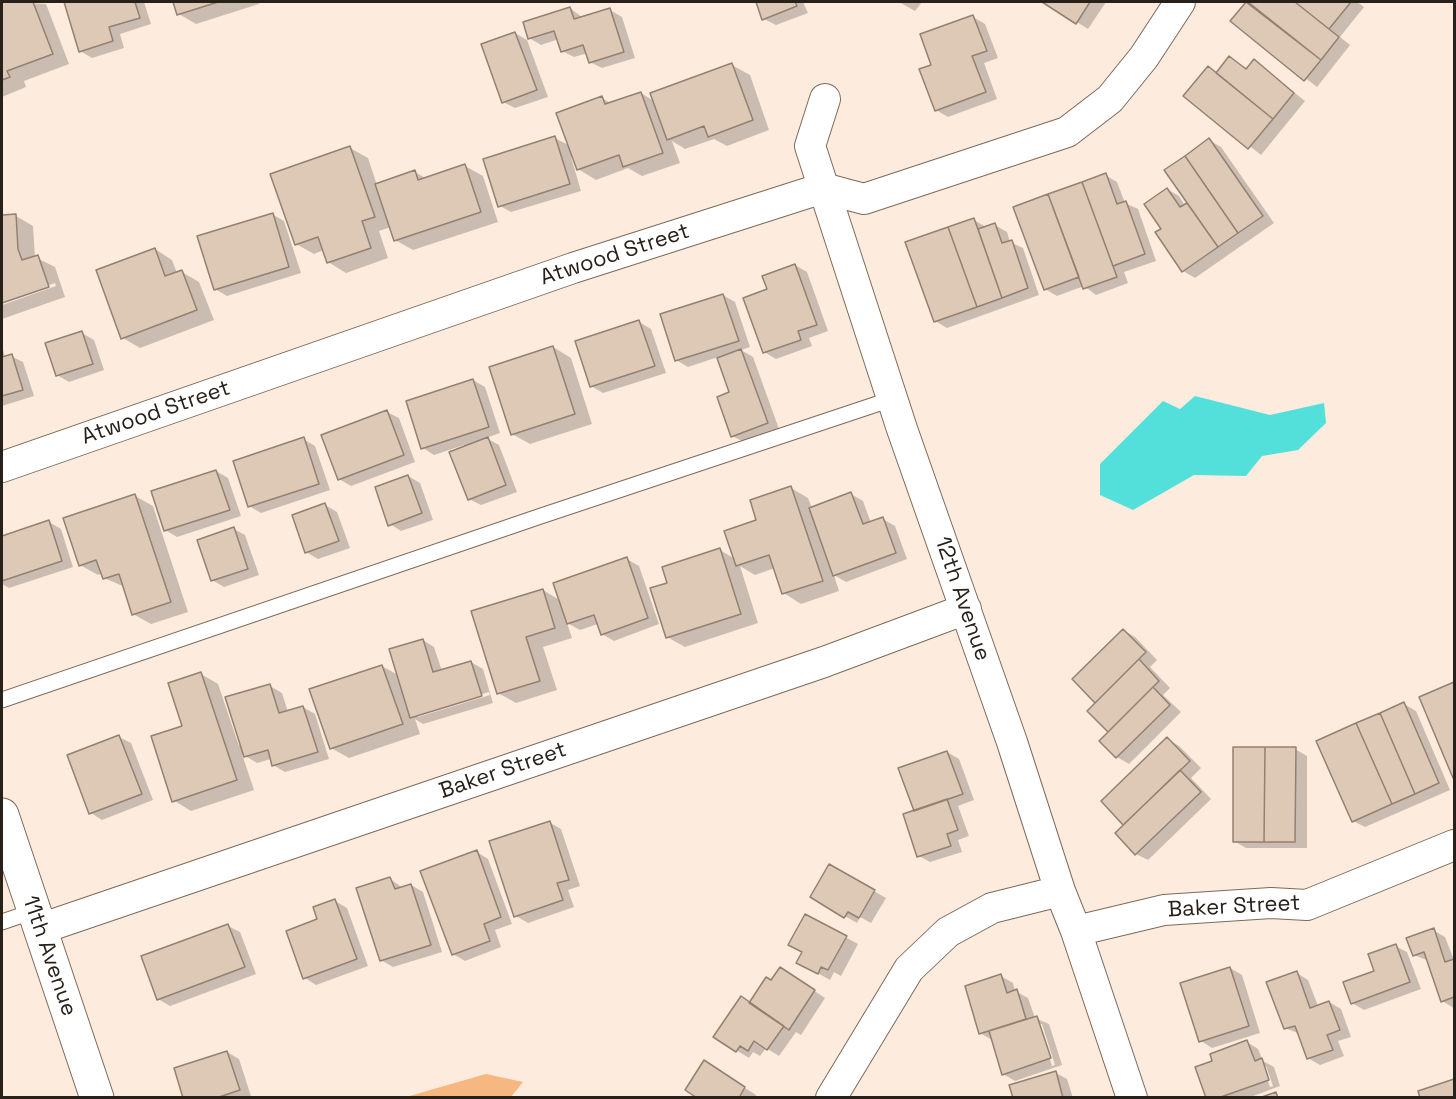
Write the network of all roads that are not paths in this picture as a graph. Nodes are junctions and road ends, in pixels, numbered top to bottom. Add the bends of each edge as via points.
1 (1180, 2) edge
2 (825, 99) dead end
3 (823, 188) junction
4 (892, 399) junction
5 (2, 466) edge
6 (966, 609) junction
7 (2, 700) edge
8 (2, 815) edge
9 (1455, 845) edge
10 (1060, 891) junction
11 (37, 920) junction
12 (2, 922) edge
13 (1076, 931) junction
14 (97, 1098) edge
15 (831, 1098) edge
16 (1132, 1098) edge

1 - 3 street via 1110,99 1067,132 864,199
2 - 3 street, 12th Avenue via 810,146
3 - 4 street, 12th Avenue
3 - 5 street, Atwood Street via 573,268
4 - 6 street, 12th Avenue
4 - 7 lane
6 - 10 street, 12th Avenue
6 - 11 street, Baker Street via 824,662
8 - 11 street, 11th Avenue
9 - 13 street, Baker Street via 1307,905 1271,903 1164,910
10 - 13 street, 12th Avenue
10 - 15 street via 992,908 948,932 909,969
11 - 12 lane
11 - 14 street, 11th Avenue
13 - 16 street, 12th Avenue

